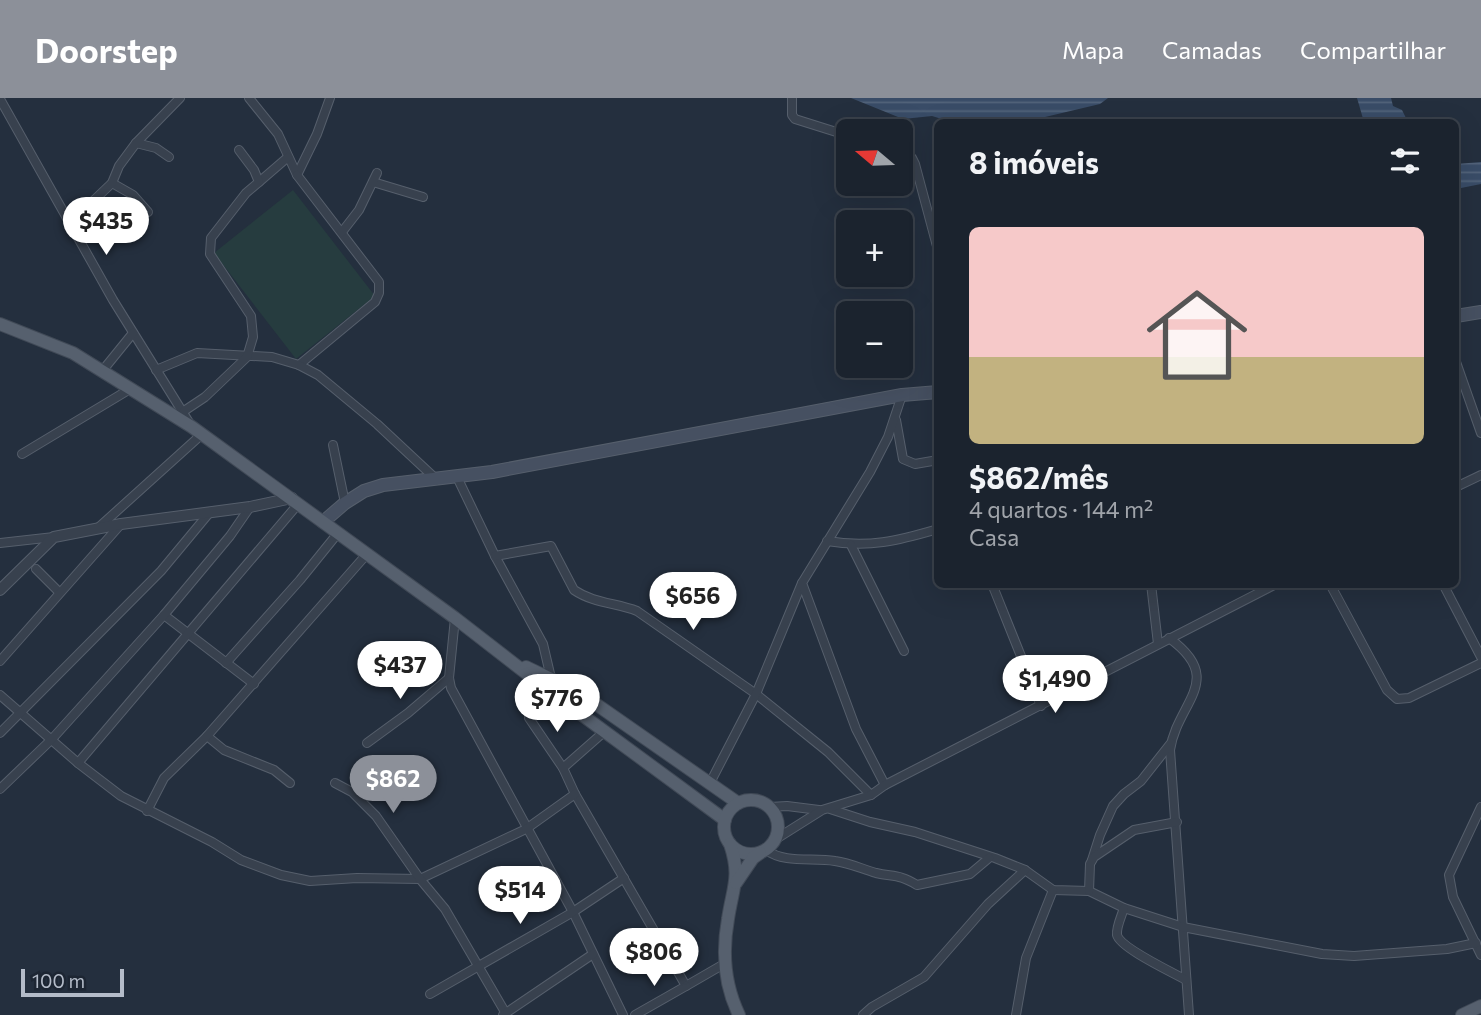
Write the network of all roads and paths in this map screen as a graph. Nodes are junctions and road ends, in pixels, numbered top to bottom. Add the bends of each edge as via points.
1 (180, 98) edge
2 (249, 98) edge
3 (330, 98) edge
4 (0, 99) edge
5 (791, 100) edge
6 (836, 132) edge
7 (136, 143) junction
8 (239, 150) dead end
9 (169, 157) dead end
10 (288, 157) junction
11 (914, 162) edge
12 (377, 173) dead end
13 (297, 175) junction
14 (259, 182) junction
15 (373, 182) junction
16 (112, 183) junction
17 (423, 197) dead end
18 (148, 212) dead end
19 (933, 218) edge
20 (71, 222) junction
21 (342, 232) junction
22 (1481, 312) edge
23 (1459, 316) edge
24 (0, 324) edge
25 (133, 333) junction
26 (247, 357) junction
27 (299, 365) junction
28 (103, 370) junction
29 (156, 370) junction
30 (1459, 371) edge
31 (130, 388) junction
32 (934, 392) edge
33 (902, 395) junction
34 (184, 411) junction
35 (895, 417) junction
36 (197, 431) junction
37 (1481, 433) edge
38 (332, 446) dead end
39 (22, 454) dead end
40 (934, 461) edge
41 (1481, 475) edge
42 (457, 477) junction
43 (437, 480) junction
44 (1459, 486) edge
45 (295, 500) junction
46 (345, 503) junction
47 (250, 507) junction
48 (210, 512) junction
49 (323, 522) junction
50 (121, 524) junction
51 (98, 528) junction
52 (934, 529) edge
53 (338, 533) junction
54 (54, 537) junction
55 (827, 541) junction
56 (0, 543) edge
57 (851, 545) junction
58 (366, 555) junction
59 (495, 556) junction
60 (36, 569) dead end
61 (802, 583) junction
62 (994, 588) edge
63 (1151, 588) edge
64 (1268, 588) edge
65 (1332, 588) edge
66 (1445, 588) edge
67 (0, 590) edge
68 (59, 592) junction
69 (164, 615) junction
70 (455, 618) junction
71 (188, 634) junction
72 (1168, 639) junction
73 (1158, 644) junction
74 (904, 651) dead end
75 (1481, 657) edge
76 (0, 661) edge
77 (226, 663) junction
78 (1481, 663) edge
79 (449, 678) junction
80 (547, 682) junction
81 (254, 684) junction
82 (756, 694) junction
83 (0, 695) edge
84 (1041, 706) junction
85 (21, 714) junction
86 (605, 731) junction
87 (0, 733) edge
88 (207, 737) junction
89 (52, 739) junction
90 (367, 743) dead end
91 (1171, 743) junction
92 (78, 763) junction
93 (563, 768) junction
94 (290, 783) dead end
95 (335, 783) dead end
96 (710, 783) junction
97 (885, 785) junction
98 (1, 787) edge
99 (575, 794) junction
100 (871, 794) junction
101 (738, 803) junction
102 (770, 807) junction
103 (1481, 807) edge
104 (826, 810) junction
105 (147, 811) junction
106 (725, 820) junction
107 (1177, 822) junction
108 (526, 829) junction
109 (776, 839) junction
110 (730, 844) junction
111 (763, 851) junction
112 (989, 858) junction
113 (1092, 860) junction
114 (1025, 870) junction
115 (624, 878) junction
116 (419, 879) junction
117 (736, 883) junction
118 (1053, 890) junction
119 (1089, 891) junction
120 (1124, 908) junction
121 (573, 912) junction
122 (1183, 928) junction
123 (1476, 943) junction
124 (593, 954) junction
125 (1481, 955) edge
126 (724, 964) junction
127 (478, 968) junction
128 (1186, 980) junction
129 (686, 986) junction
130 (430, 994) dead end
131 (1481, 1006) edge
132 (503, 1014) edge
133 (623, 1015) edge
134 (635, 1015) edge
135 (739, 1015) edge
136 (863, 1015) edge
137 (1016, 1015) edge
138 (1189, 1015) edge
139 (1462, 1015) edge

1 - 7 street
2 - 10 street via 278,134
3 - 13 street
4 - 20 street
5 - 6 street via 795,120
7 - 9 street
7 - 16 street
8 - 14 street
10 - 13 street
10 - 14 street
11 - 19 street
12 - 15 street
13 - 21 street
14 - 26 street via 211,238 210,254 251,316 254,337
15 - 17 street
15 - 21 street
16 - 18 street via 133,195
16 - 20 street
20 - 25 street
21 - 27 street via 379,282 379,293 375,302
22 - 23 main road
24 - 28 main road
25 - 28 street
25 - 29 street
26 - 27 street via 272,357
26 - 29 street via 197,354
26 - 34 street
27 - 43 street via 377,424
28 - 31 main road
29 - 34 street
30 - 37 street
31 - 36 main road
31 - 39 street
32 - 33 main road
33 - 35 street
33 - 42 main road
34 - 36 street
35 - 40 street via 903,459 915,464
35 - 55 street via 856,497
36 - 45 main road
36 - 51 street
38 - 46 street
41 - 44 street
42 - 43 main road
42 - 59 street
43 - 46 main road via 383,485
45 - 47 street
45 - 49 main road
45 - 71 street
46 - 49 main road
47 - 48 street
47 - 69 street
48 - 50 street
48 - 85 street via 161,571
49 - 53 main road
50 - 51 street
50 - 68 street
51 - 54 street
52 - 57 street via 877,544
53 - 58 main road
53 - 77 street
54 - 56 street
54 - 67 street
55 - 57 street
55 - 61 street
57 - 74 street
58 - 70 main road
58 - 81 street
59 - 80 street via 543,644
59 - 82 street via 551,546 574,590 637,611
60 - 68 street
61 - 82 street
61 - 97 street via 856,729
62 - 84 street
63 - 73 street
64 - 72 street
65 - 78 street via 1387,690 1397,699 1409,698
66 - 75 street
68 - 76 street
69 - 71 street
69 - 89 street
70 - 79 street
70 - 80 main road
71 - 77 street
71 - 92 street
72 - 73 street
72 - 91 street via 1188,655 1197,682
73 - 84 street
77 - 81 street
79 - 90 street
79 - 108 street via 450,688
80 - 86 main road
80 - 93 street via 530,702 529,718
80 - 96 main road via 580,693
81 - 88 street
82 - 96 street
82 - 100 street
83 - 85 street
84 - 97 street
85 - 87 street
85 - 89 street
86 - 93 street
86 - 106 main road
88 - 94 street via 224,750 274,770
88 - 105 street via 164,778
89 - 92 street
89 - 98 street
91 - 107 street
91 - 113 street via 1114,806
92 - 105 street
93 - 99 street
95 - 116 street via 376,817
96 - 101 main road
97 - 100 street
99 - 108 street
99 - 115 street
100 - 104 street
101 - 102 main road via 755,800
101 - 106 main road
102 - 104 street
102 - 109 main road via 778,822
103 - 123 street via 1449,876 1453,897
104 - 109 street
104 - 112 street via 915,832
105 - 116 street via 241,860 281,874 310,881
106 - 110 main road
107 - 113 street via 1135,830
107 - 122 street
108 - 116 street
108 - 121 street
109 - 111 main road
110 - 111 main road via 749,854
110 - 117 main road
111 - 112 street via 855,864 876,873 902,876 917,885 970,874
111 - 117 main road
112 - 114 street
113 - 119 street
114 - 118 street
114 - 136 street via 988,904 924,977
115 - 121 street
115 - 129 street
116 - 127 street via 445,909
117 - 126 main road
118 - 119 street
118 - 137 street via 1026,958
119 - 120 street
120 - 122 street
120 - 128 street via 1117,932 1120,940
121 - 124 street
121 - 127 street
122 - 123 street via 1344,955
122 - 128 street
123 - 125 street
124 - 132 street
124 - 133 street
126 - 129 street
126 - 135 main road
127 - 130 street
127 - 132 street
128 - 138 street
129 - 134 street
131 - 139 main road

